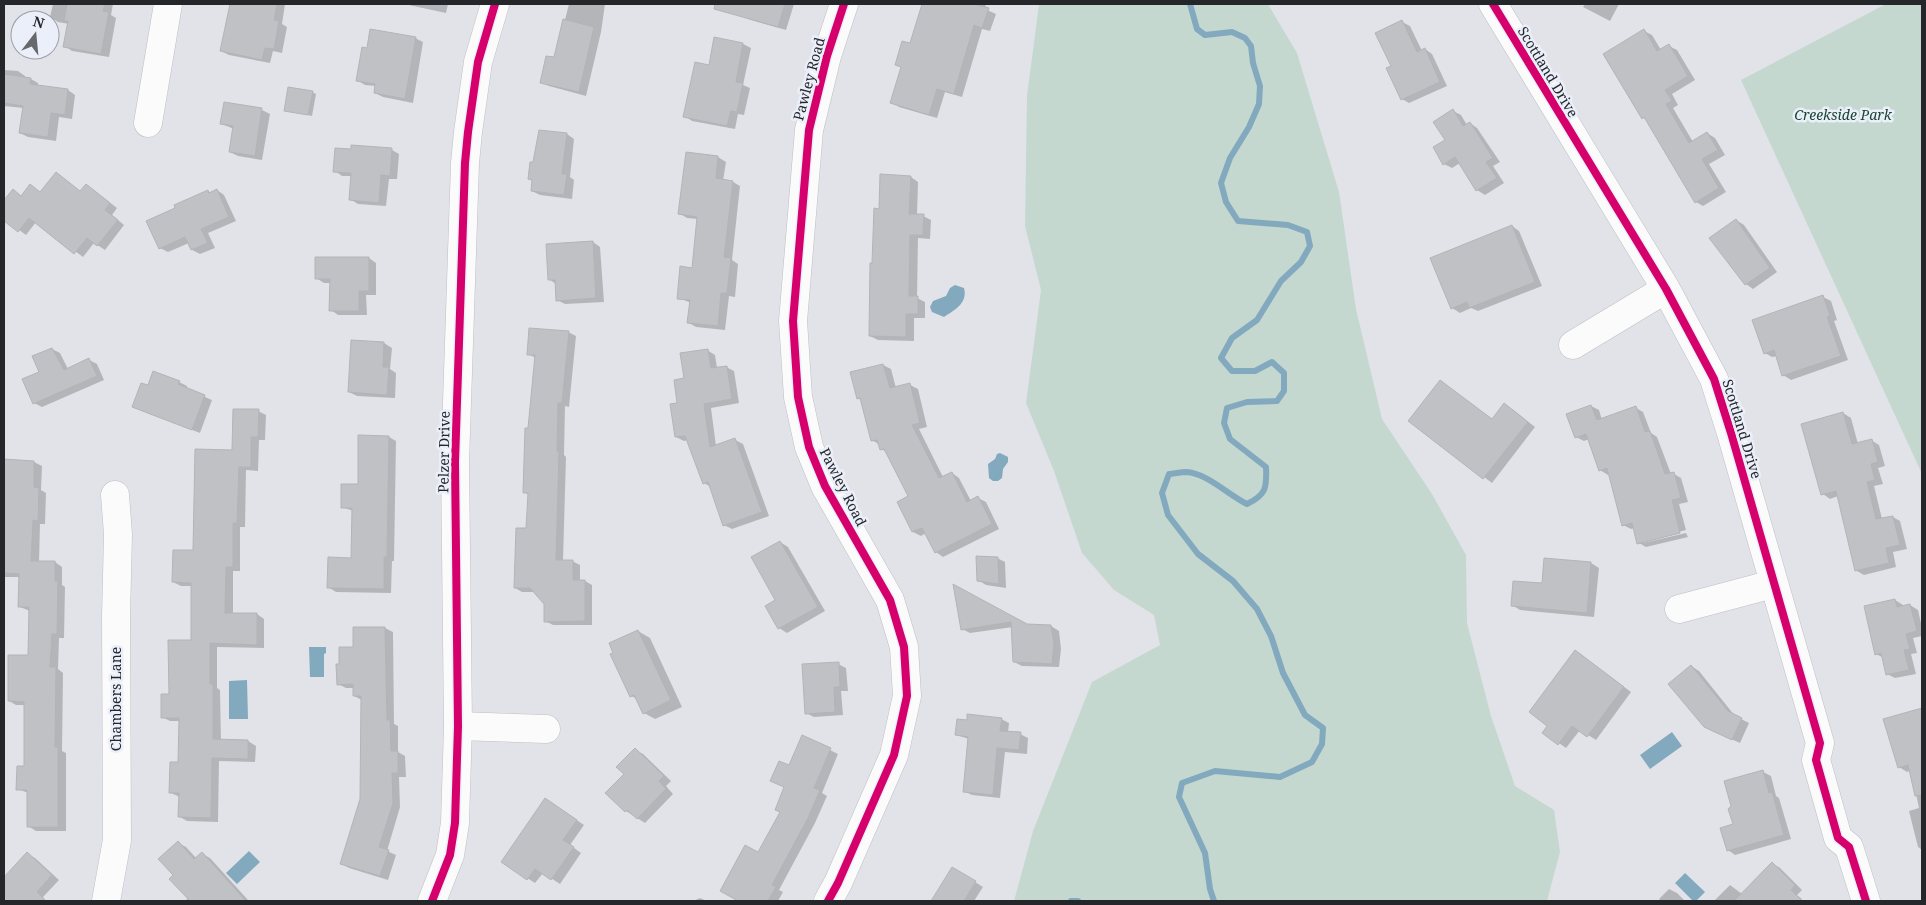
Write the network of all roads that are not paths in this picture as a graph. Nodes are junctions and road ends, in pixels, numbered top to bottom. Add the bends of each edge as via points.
1 (168, 4) edge
2 (495, 4) edge
3 (844, 4) edge
4 (1493, 4) edge
5 (148, 123) dead end
6 (1666, 289) junction
7 (1573, 345) dead end
8 (115, 495) dead end
9 (1773, 584) junction
10 (1679, 609) dead end
11 (458, 726) junction
12 (546, 729) dead end
13 (106, 901) edge
14 (432, 901) edge
15 (828, 901) edge
16 (1866, 901) edge

1 - 5 street
2 - 11 street, Pelzer Drive via 478,62 465,163 455,462
3 - 15 street, Pawley Road via 809,130 793,321 798,398 809,447 825,486 890,600 904,647 907,696 894,755
4 - 6 street, Scottland Drive
6 - 7 street
6 - 9 street, Scottland Drive via 1714,379
8 - 13 street, Chambers Lane via 118,534 117,840
9 - 10 street
9 - 16 street, Scottland Drive via 1820,743 1834,755 1854,831 1849,847
11 - 12 street
11 - 14 street, Pelzer Drive via 455,823 450,855

